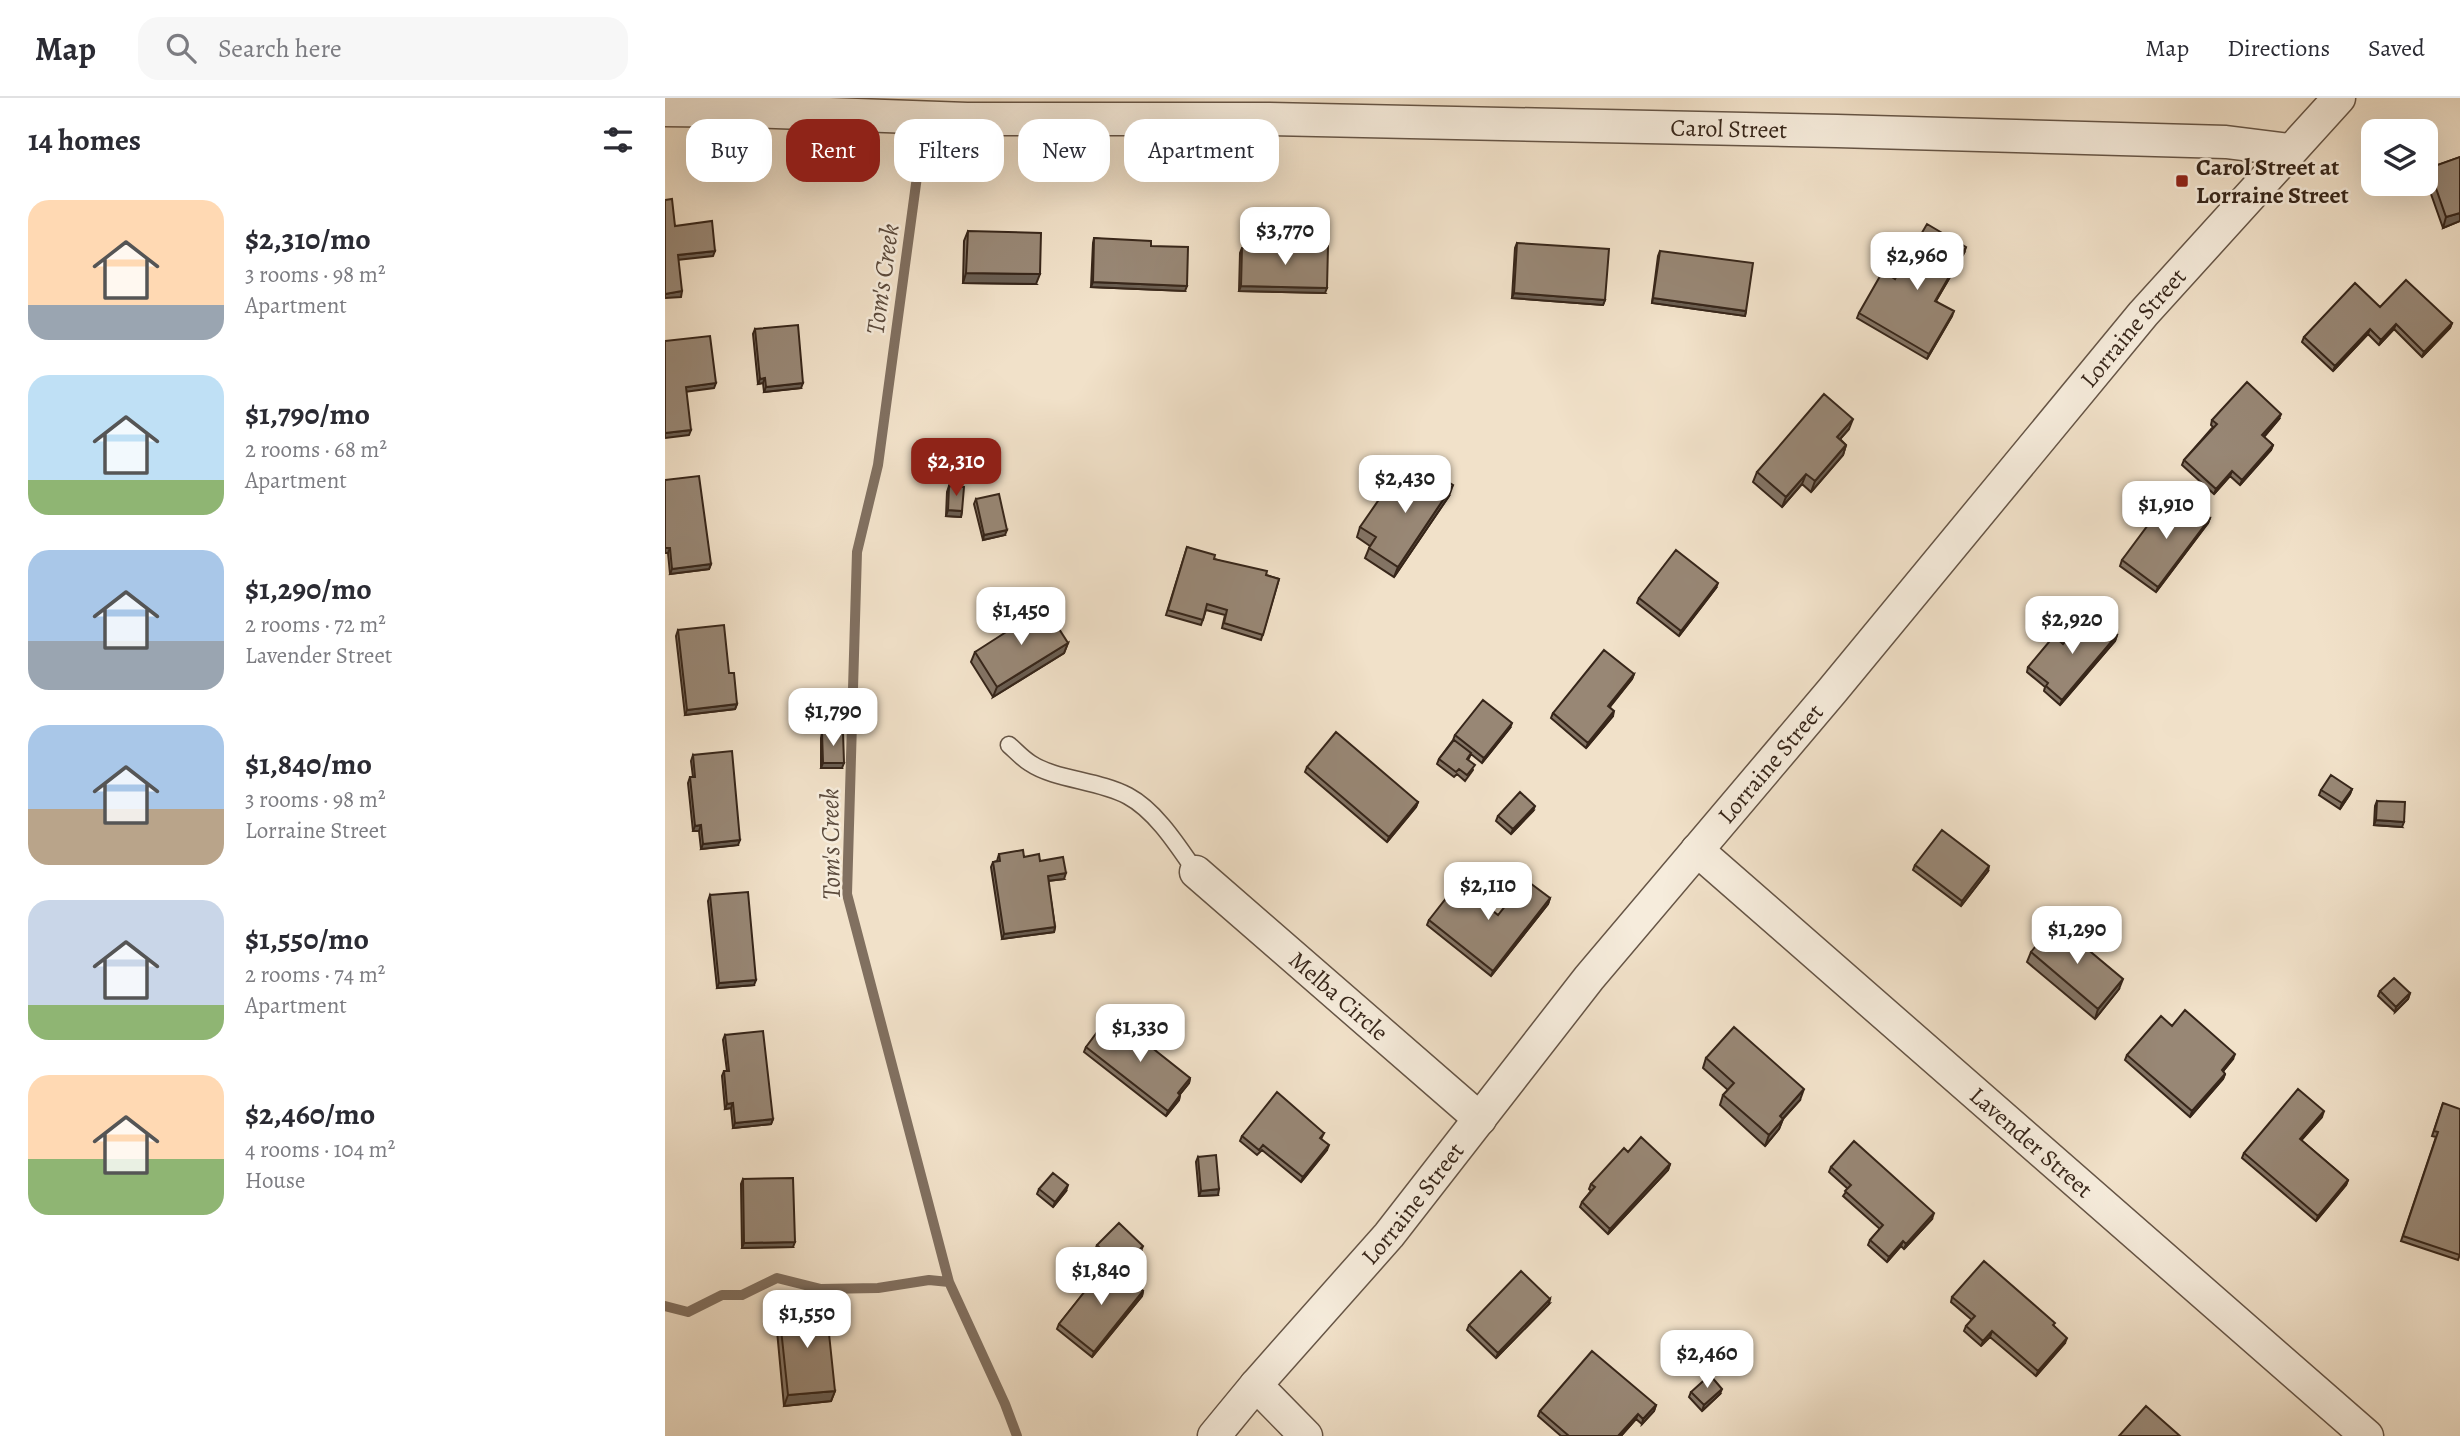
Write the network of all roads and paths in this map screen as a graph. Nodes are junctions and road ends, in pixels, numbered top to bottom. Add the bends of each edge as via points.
1 (2339, 98) edge
2 (665, 110) edge
3 (2290, 150) junction
4 (1009, 745) dead end
5 (1697, 850) junction
6 (1196, 872) joint
7 (1480, 1119) junction
8 (1256, 1385) junction
9 (1214, 1436) edge
10 (1305, 1436) edge
11 (2367, 1436) edge

1 - 3 street, Lorraine Street
2 - 3 street, Carol Street via 967,119 1270,119 1837,131 2226,142
3 - 5 street, Lorraine Street via 2143,314
4 - 6 lane via 1031,764 1129,796 1167,830
5 - 7 street, Lorraine Street via 1589,978
5 - 11 street, Lavender Street
6 - 7 street, Melba Circle
7 - 8 street, Lorraine Street via 1389,1235
8 - 9 street, Lorraine Street
8 - 10 street

